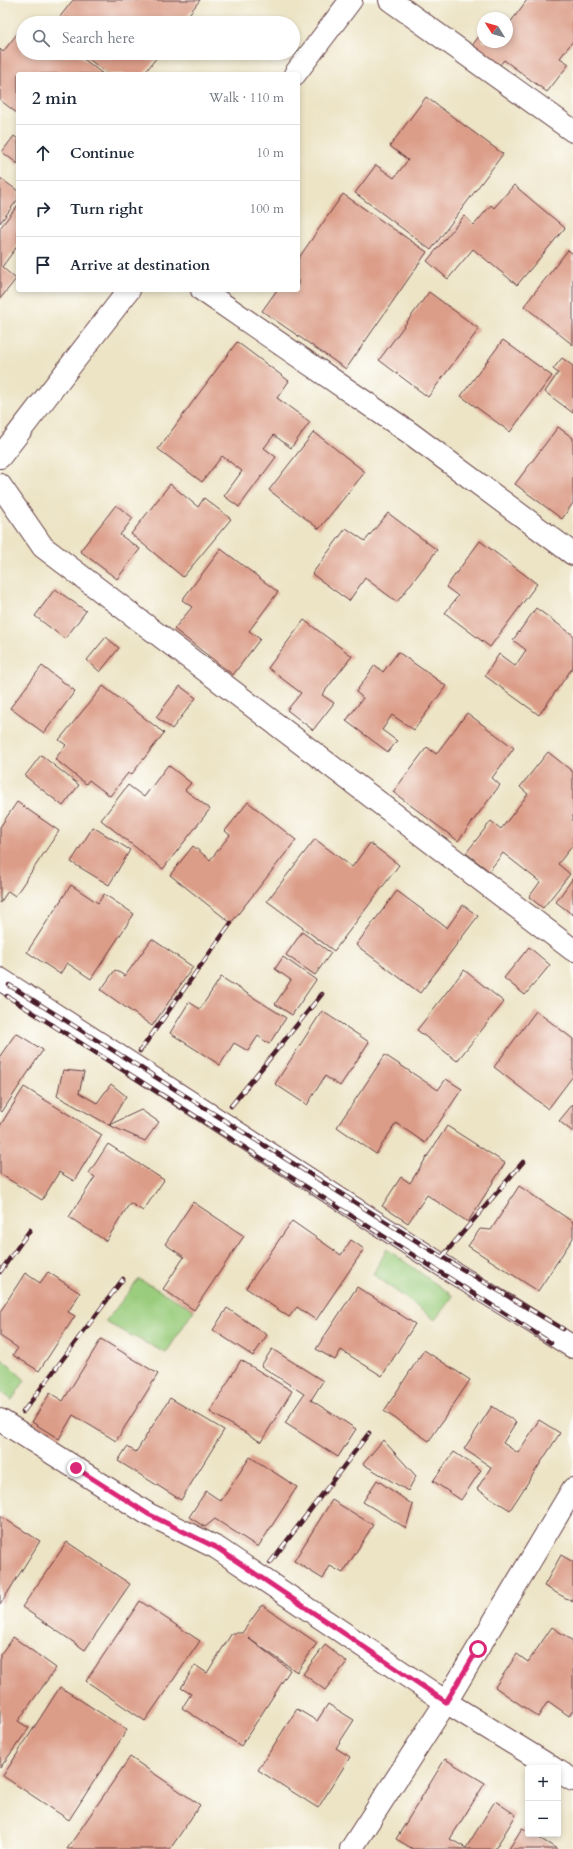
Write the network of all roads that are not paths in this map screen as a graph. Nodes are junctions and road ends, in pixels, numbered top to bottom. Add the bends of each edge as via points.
1 (351, 0) edge
2 (390, 0) edge
3 (297, 72) edge
4 (573, 131) edge
5 (127, 292) edge
6 (205, 292) edge
7 (0, 457) edge
8 (0, 485) edge
9 (573, 554) edge
10 (573, 950) edge
11 (0, 979) edge
12 (573, 1347) edge
13 (0, 1420) edge
14 (573, 1489) edge
15 (446, 1702) junction
16 (548, 1765) edge
17 (561, 1773) edge
18 (573, 1780) edge
19 (351, 1849) edge

1 - 3 street
2 - 4 street
5 - 7 street
6 - 9 street via 410,433
8 - 10 street via 43,547
11 - 12 street via 454,1274
13 - 15 street via 148,1514 217,1548
14 - 15 street
15 - 16 street
15 - 19 street
17 - 18 street

